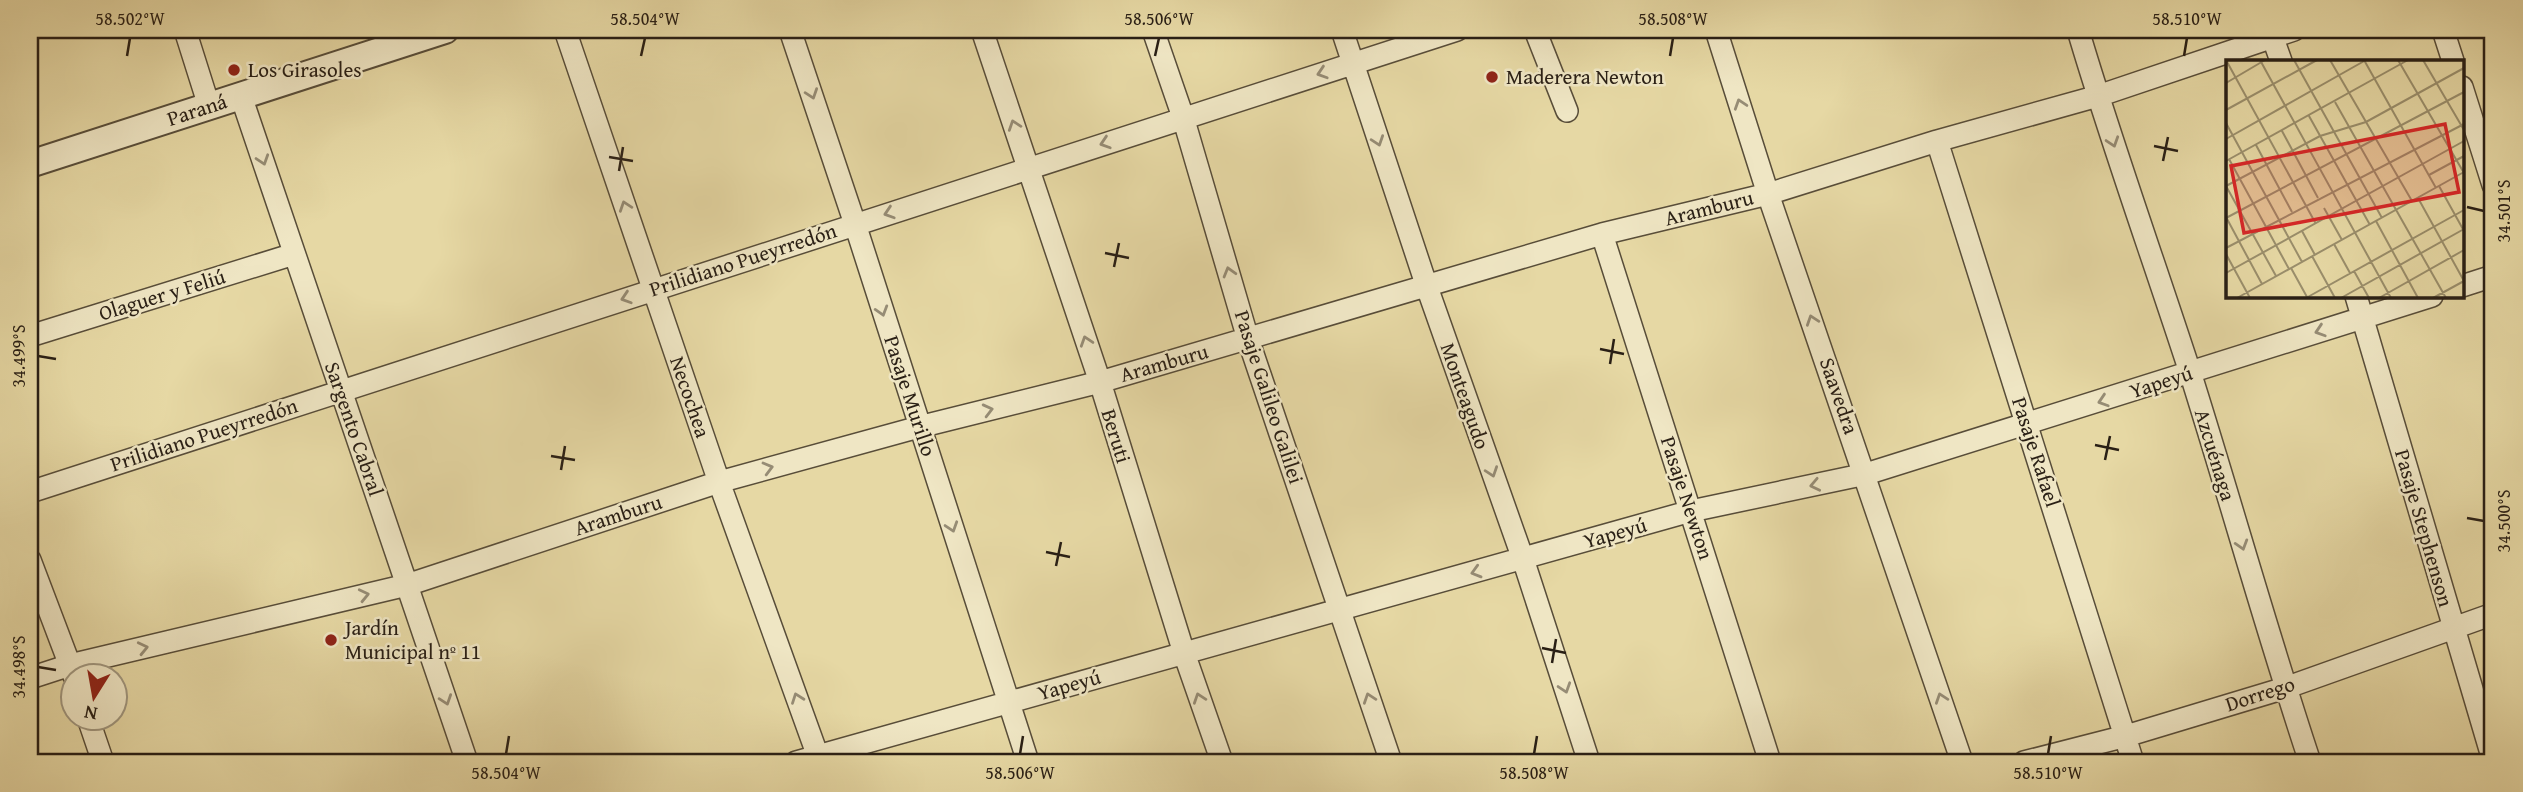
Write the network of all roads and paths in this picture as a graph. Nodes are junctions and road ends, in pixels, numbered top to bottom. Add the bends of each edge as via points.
1 (186, 30) edge
2 (445, 30) edge
3 (565, 30) edge
4 (790, 30) edge
5 (982, 30) edge
6 (1153, 30) edge
7 (1342, 30) edge
8 (1457, 30) edge
9 (1535, 30) edge
10 (1716, 30) edge
11 (2078, 30) edge
12 (2294, 30) edge
13 (2443, 30) edge
14 (2272, 33) edge
15 (2281, 60) edge
16 (2453, 60) edge
17 (1352, 63) junction
18 (2464, 93) edge
19 (241, 96) junction
20 (2098, 96) junction
21 (209, 106) junction
22 (1567, 111) dead end
23 (1183, 117) junction
24 (1937, 141) junction
25 (30, 164) edge
26 (1029, 167) junction
27 (2493, 185) edge
28 (1768, 194) junction
29 (855, 224) junction
30 (1602, 234) junction
31 (294, 254) junction
32 (2493, 276) edge
33 (2464, 285) edge
34 (1427, 287) junction
35 (653, 289) junction
36 (2357, 298) edge
37 (2426, 298) edge
38 (2363, 318) junction
39 (30, 336) edge
40 (1248, 338) junction
41 (2190, 373) junction
42 (1100, 382) junction
43 (341, 390) junction
44 (2028, 425) junction
45 (919, 427) junction
46 (1866, 474) junction
47 (719, 482) junction
48 (30, 492) edge
49 (1691, 511) junction
50 (1523, 559) junction
51 (30, 560) edge
52 (407, 585) junction
53 (1340, 611) junction
54 (2493, 614) edge
55 (2453, 626) junction
56 (1184, 653) junction
57 (69, 662) edge
58 (107, 662) edge
59 (60, 673) edge
60 (30, 678) edge
61 (2285, 688) junction
62 (1009, 702) junction
63 (93, 732) edge
64 (2126, 736) junction
65 (818, 759) edge
66 (2493, 760) edge
67 (103, 762) edge
68 (467, 762) edge
69 (796, 762) edge
70 (1028, 762) edge
71 (1222, 762) edge
72 (1391, 762) edge
73 (1589, 762) edge
74 (1770, 762) edge
75 (1962, 762) edge
76 (2024, 762) edge
77 (2133, 762) edge
78 (2310, 762) edge

1 - 21 street
2 - 19 street, Paraná
35 -> 3 street, Necochea
4 -> 29 street, Pasaje Murillo
26 -> 5 street, Beruti
6 - 23 street, Pasaje Galileo Galilei
7 - 17 street, Monteagudo
8 - 17 street, Prilidiano Pueyrredón
9 - 22 street
28 -> 10 street, Saavedra
11 - 20 street, Azcuénaga
12 - 14 street, Aramburu
13 - 16 street
14 - 15 street
14 - 20 street, Aramburu
17 -> 23 street, Prilidiano Pueyrredón
17 -> 34 street, Monteagudo
18 - 27 street
19 - 21 street, Paraná
19 -> 31 street, Sargento Cabral
20 - 24 street, Aramburu
20 -> 41 street, Azcuénaga
21 - 25 street, Paraná
23 -> 26 street, Prilidiano Pueyrredón
40 -> 23 street, Pasaje Galileo Galilei
24 - 28 street, Aramburu
24 - 44 street, Pasaje Rafael
26 -> 29 street, Prilidiano Pueyrredón
42 -> 26 street, Beruti
28 - 30 street, Aramburu
46 -> 28 street, Saavedra
29 - 35 street, Prilidiano Pueyrredón
29 -> 45 street, Pasaje Murillo
30 - 34 street, Aramburu
30 - 49 street, Pasaje Newton
31 - 39 street, Olaguer y Feliú
31 - 43 street, Sargento Cabral
32 - 33 street
34 - 40 street, Aramburu
34 -> 50 street, Monteagudo
35 -> 43 street, Prilidiano Pueyrredón
35 - 47 street, Necochea
36 - 38 street, Pasaje Stephenson
37 - 38 street, Yapeyú
38 -> 41 street, Yapeyú
38 - 55 street, Pasaje Stephenson
40 - 42 street, Aramburu
40 - 53 street, Pasaje Galileo Galilei
41 -> 44 street, Yapeyú
41 -> 61 street, Azcuénaga
45 -> 42 street, Aramburu
42 - 56 street, Beruti
43 - 48 street, Prilidiano Pueyrredón
43 - 52 street, Sargento Cabral
44 - 46 street, Yapeyú
44 - 64 street, Pasaje Rafael
47 -> 45 street, Aramburu
45 -> 62 street, Pasaje Murillo
46 -> 49 street, Yapeyú
75 -> 46 street, Saavedra
47 - 52 street, Aramburu
65 -> 47 street, Necochea
49 - 50 street, Yapeyú
49 - 74 street, Pasaje Newton
50 -> 53 street, Yapeyú
50 -> 73 street, Monteagudo
51 - 57 street
58 -> 52 street, Aramburu
52 -> 68 street, Sargento Cabral
53 - 56 street, Yapeyú
72 -> 53 street, Pasaje Galileo Galilei
54 - 55 street, Dorrego
55 - 61 street, Dorrego
55 - 66 street, Pasaje Stephenson
56 - 62 street, Yapeyú
71 -> 56 street, Beruti
59 - 60 street, Aramburu
61 - 64 street, Dorrego
61 - 78 street, Azcuénaga
62 - 65 street, Yapeyú
62 - 70 street, Pasaje Murillo
63 - 67 street
64 - 76 street, Dorrego
64 - 77 street, Pasaje Rafael
65 - 69 street, Yapeyú

